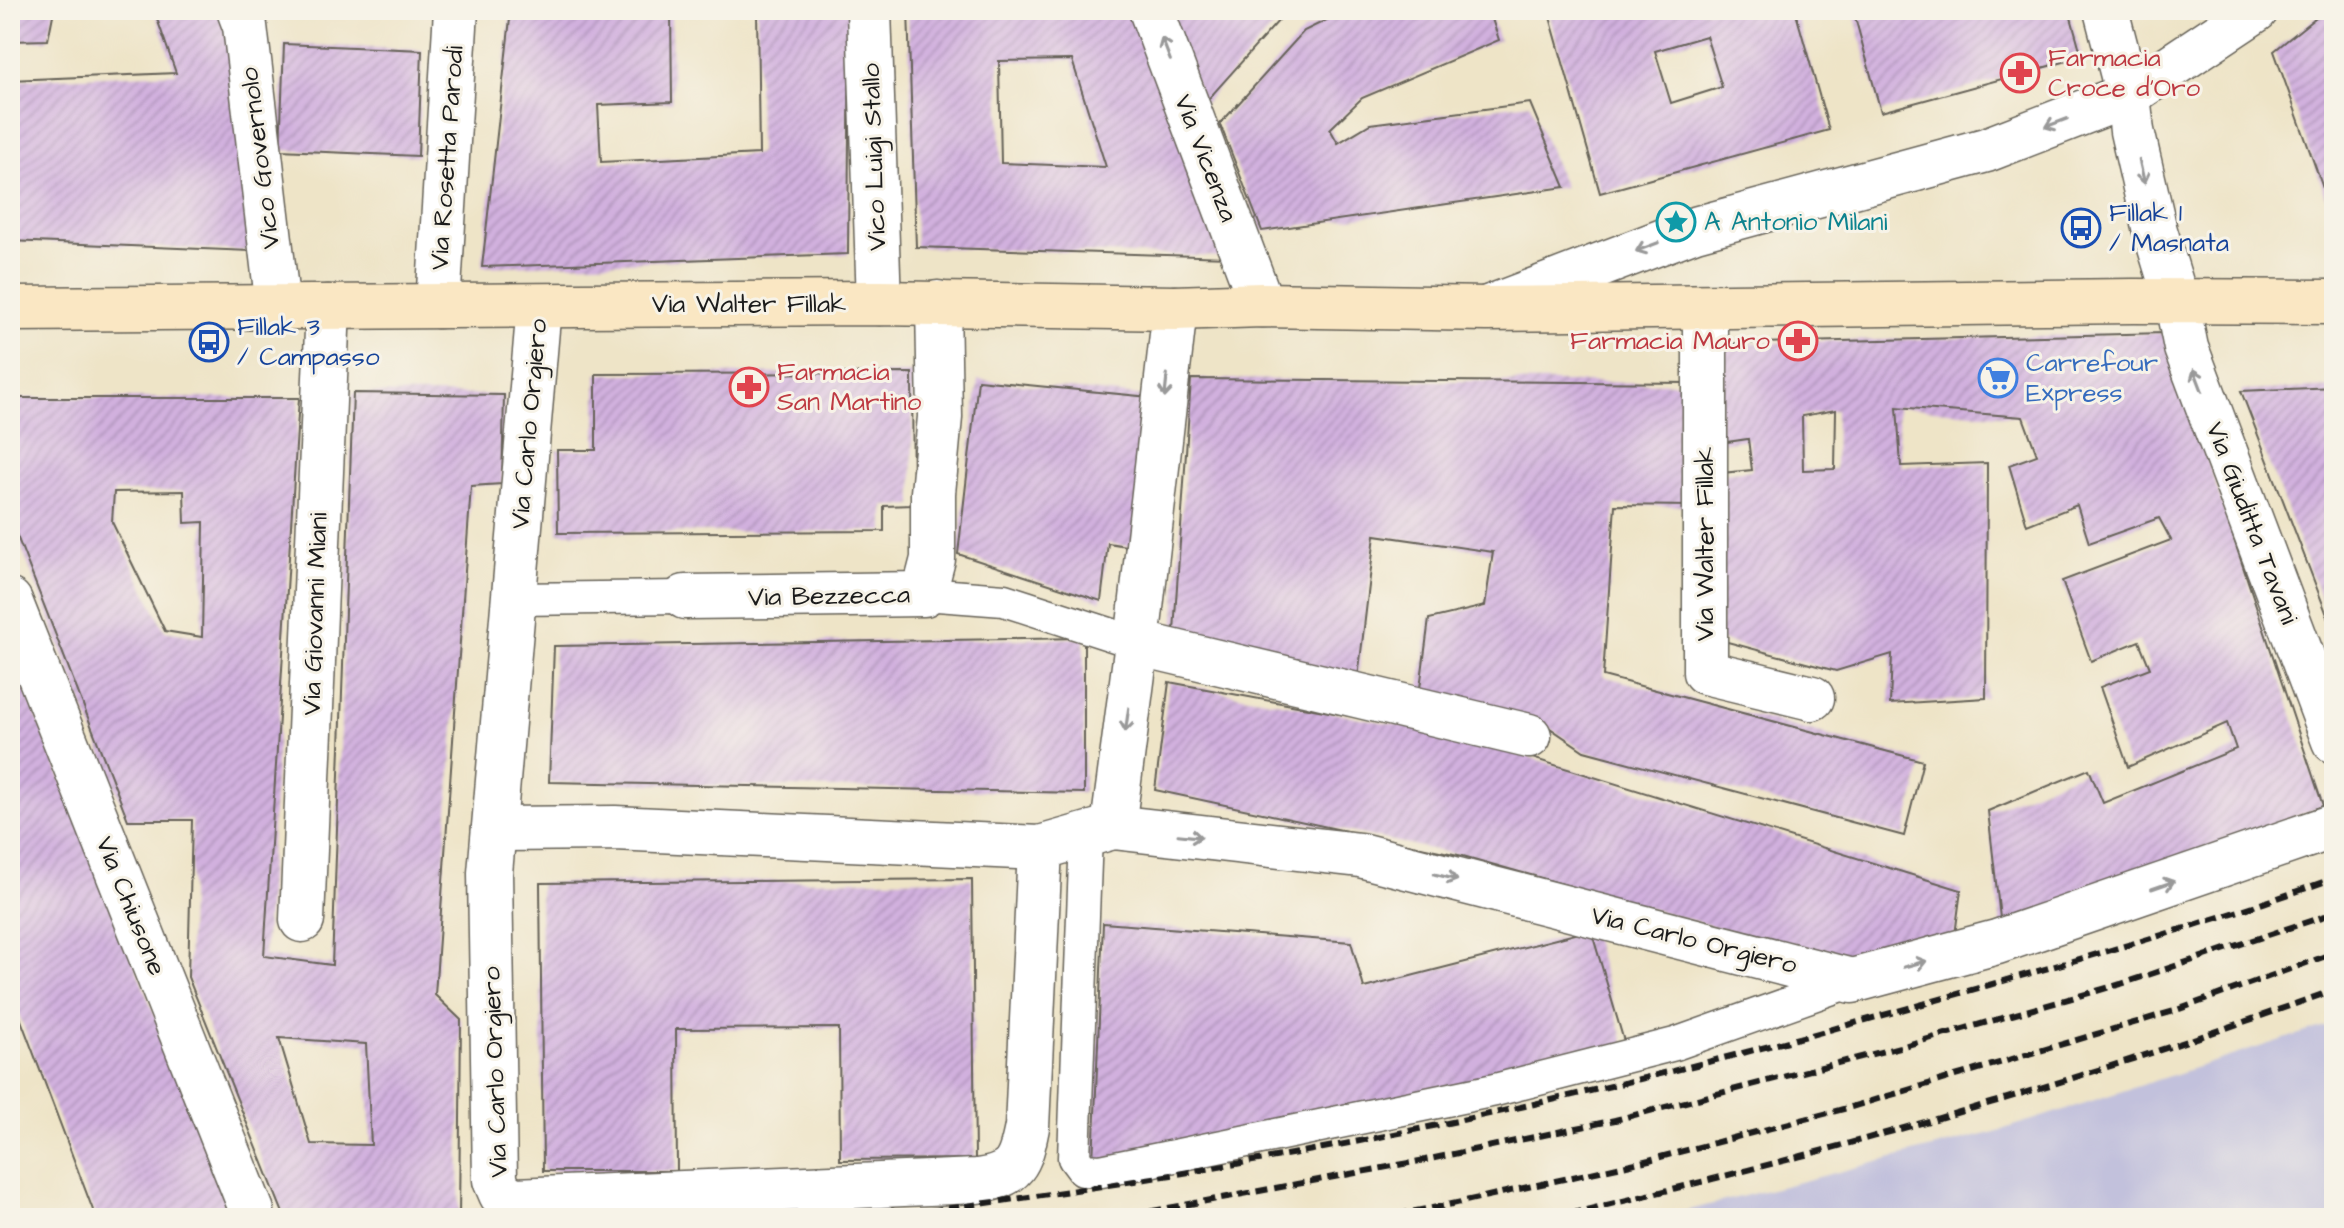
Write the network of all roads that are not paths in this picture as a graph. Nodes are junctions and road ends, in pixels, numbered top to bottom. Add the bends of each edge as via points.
1 (239, 10) edge
2 (456, 10) edge
3 (869, 10) edge
4 (1151, 10) edge
5 (2106, 10) edge
6 (2256, 10) edge
7 (2128, 95) junction
8 (2334, 302) edge
9 (879, 303) junction
10 (938, 303) junction
11 (2177, 303) junction
12 (1262, 305) junction
13 (438, 306) junction
14 (539, 306) junction
15 (328, 307) junction
16 (1705, 307) junction
17 (278, 308) junction
18 (1175, 308) junction
19 (10, 309) edge
20 (1487, 309) junction
21 (924, 594) junction
22 (685, 597) joint
23 (514, 599) junction
24 (10, 601) edge
25 (1137, 643) junction
26 (1812, 698) dead end
27 (1529, 736) dead end
28 (2334, 741) edge
29 (2334, 826) edge
30 (494, 829) junction
31 (1099, 831) junction
32 (1040, 848) junction
33 (302, 920) dead end
34 (1852, 981) junction
35 (252, 1211) dead end

1 - 17 street, Vico Governolo
2 - 13 street, Via Rosetta Parodi
3 - 9 street, Vico Luigi Stallo
12 -> 4 street, Via Vicenza
5 - 7 street, Via Giuditta Tavani
6 - 7 street, Via Walter Fillak
7 -> 11 street, Via Giuditta Tavani via 2155,231
7 -> 20 street, Via Walter Fillak via 1986,150 1695,229
8 - 11 main road, Via Walter Fillak
9 - 10 main road, Via Walter Fillak
9 - 14 main road, Via Walter Fillak
10 - 18 main road, Via Walter Fillak
10 - 21 street via 940,417 933,559
11 - 16 main road, Via Walter Fillak
28 -> 11 street, Via Giuditta Tavani via 2186,348
12 - 18 main road, Via Walter Fillak
12 - 20 main road, Via Walter Fillak
13 - 14 main road, Via Walter Fillak
13 - 15 main road, Via Walter Fillak
14 - 23 street, Via Carlo Orgiero
15 - 17 main road, Via Walter Fillak
15 - 33 street, Via Giovanni Miani
16 - 20 main road, Via Walter Fillak
16 - 26 street, Via Walter Fillak via 1705,672
17 - 19 main road, Via Walter Fillak
18 -> 25 street
21 - 22 street, Via Bezzecca
21 - 25 lane, Via Bezzecca via 1004,600
22 - 23 lane, Via Bezzecca
23 - 30 street, Via Carlo Orgiero
24 - 35 street, Via Chiusone
25 - 27 street, Via Bezzecca
25 -> 31 street
34 -> 29 street, Via Carlo Orgiero via 1997,942
30 - 32 street, Via Carlo Orgiero via 615,828
30 - 32 street, Via Carlo Orgiero via 490,873 495,1180 501,1194 515,1200 977,1181 1010,1171 1022,1152 1027,1127
31 - 32 street, Via Carlo Orgiero
31 -> 34 street, Via Carlo Orgiero via 1360,855
31 - 34 lane via 1074,1158 1083,1170 1101,1171 1495,1090 1675,1044

